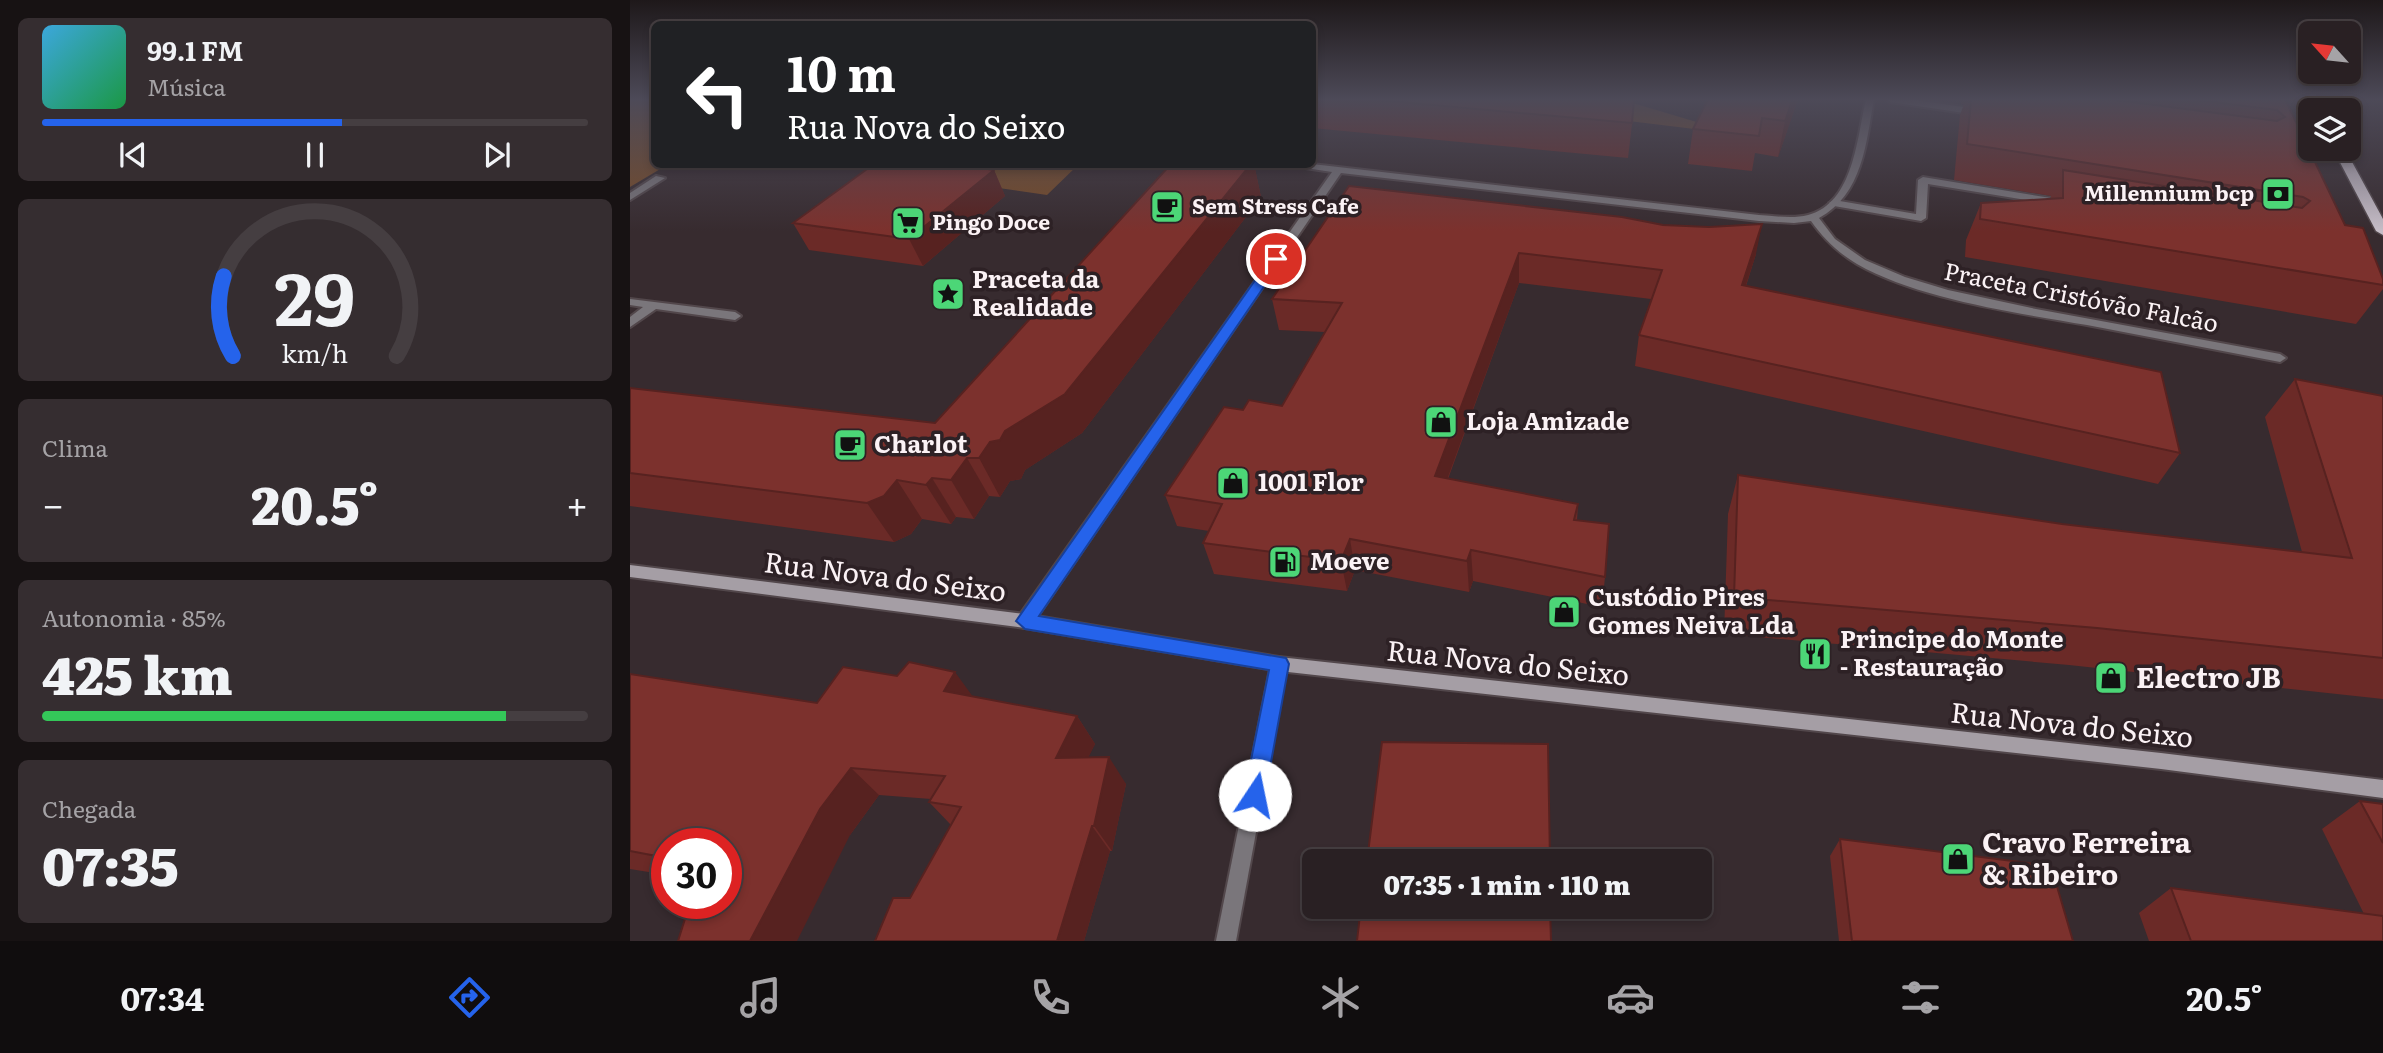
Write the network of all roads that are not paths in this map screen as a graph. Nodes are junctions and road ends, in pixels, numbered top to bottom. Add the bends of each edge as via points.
1 (1860, 143) edge
2 (2345, 161) edge
3 (1310, 168) edge
4 (1337, 172) junction
5 (660, 178) dead end
6 (630, 197) edge
7 (1835, 203) junction
8 (2073, 205) edge
9 (1813, 217) junction
10 (2383, 231) edge
11 (630, 302) edge
12 (654, 305) junction
13 (735, 316) dead end
14 (630, 323) edge
15 (2280, 358) dead end
16 (630, 571) edge
17 (1025, 621) junction
18 (1279, 664) junction
19 (2383, 789) edge
20 (1226, 941) edge

1 - 7 street via 1849,187
2 - 10 main road
3 - 4 street
4 - 9 street via 1759,218
4 - 17 street
5 - 6 street
7 - 8 street via 1921,218 1923,180
7 - 9 street
9 - 15 street, Praceta Cristóvão Falcão via 1825,237 1849,254 1932,290
11 - 12 street
12 - 13 street
12 - 14 street
16 - 17 main road, Rua Nova do Seixo
17 - 18 main road, Rua Nova do Seixo
18 - 19 main road, Rua Nova do Seixo
18 - 20 street

